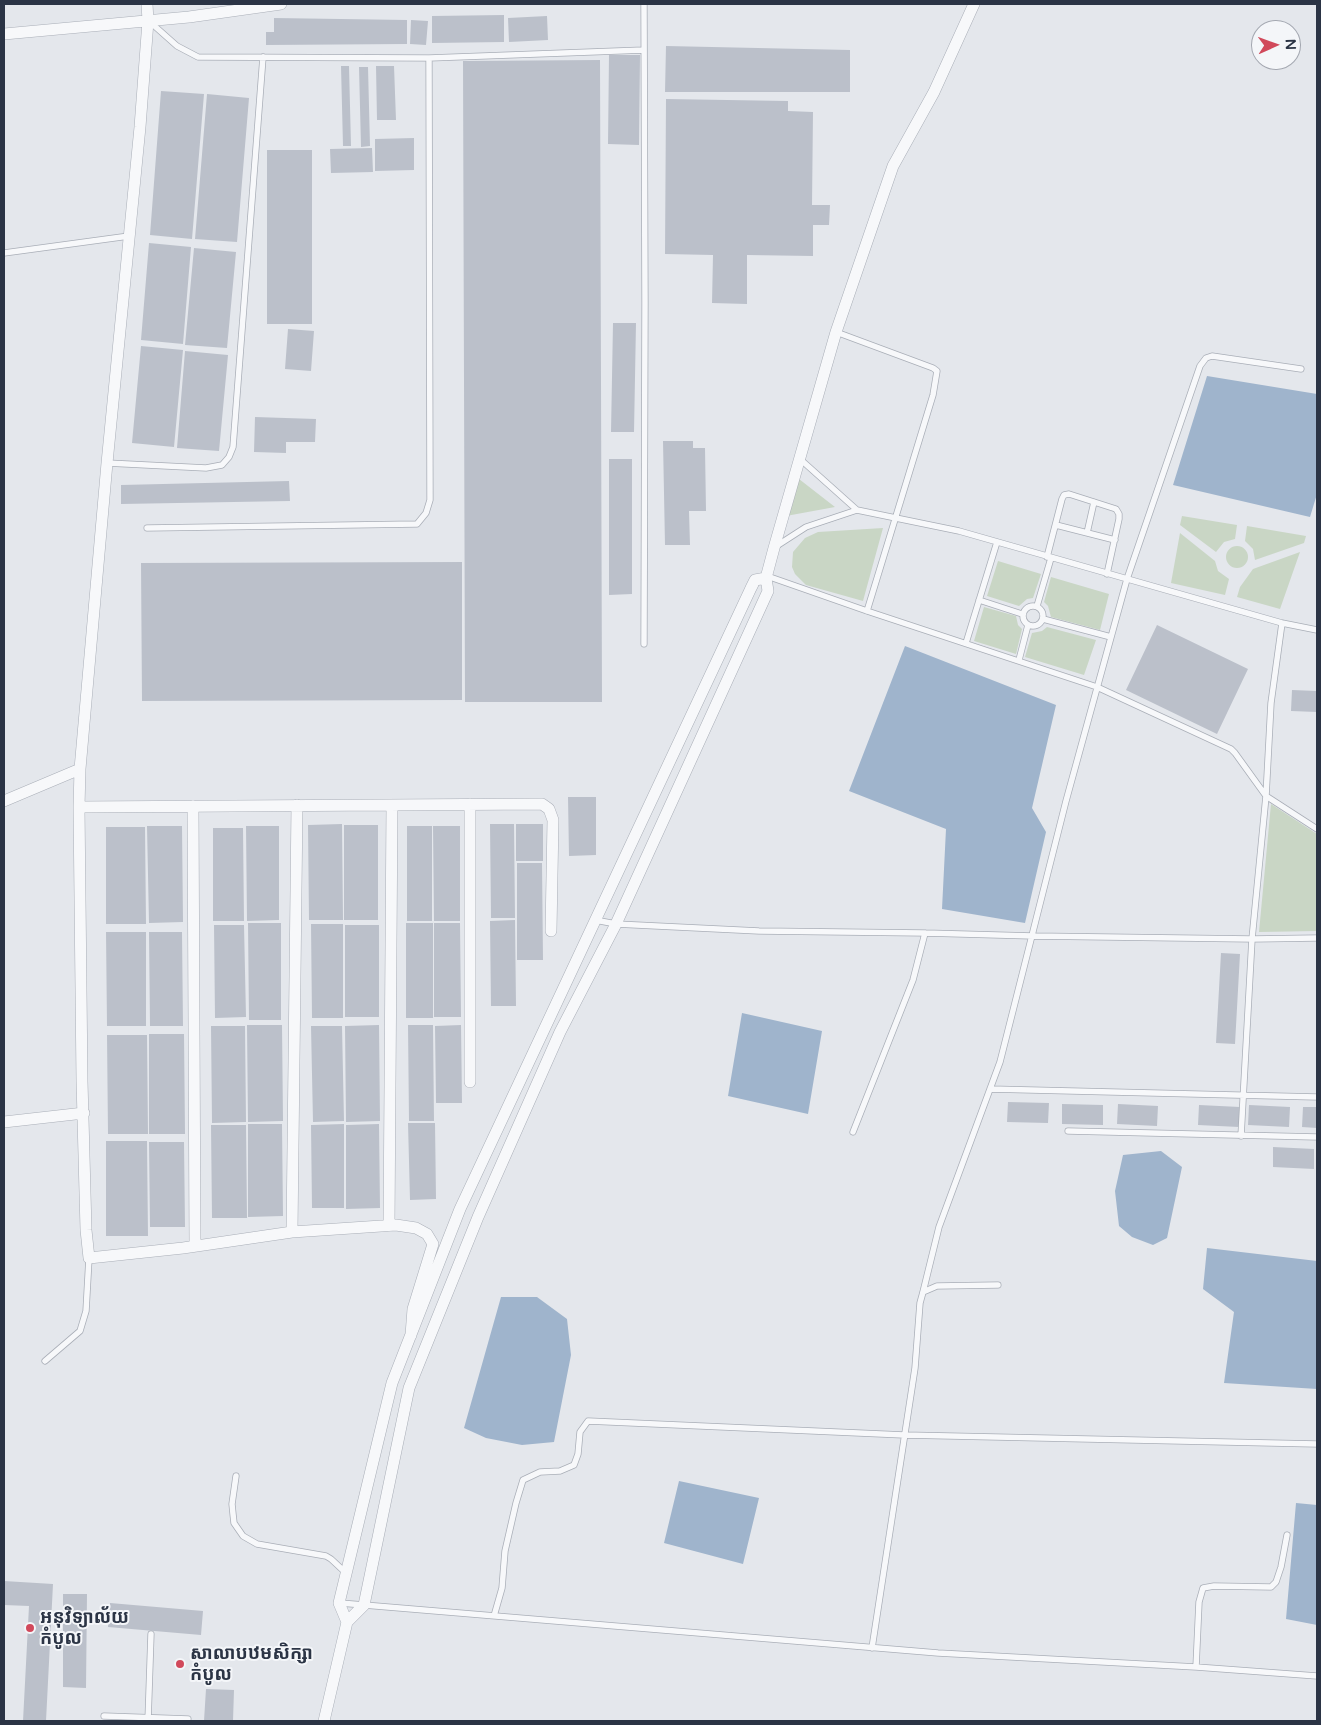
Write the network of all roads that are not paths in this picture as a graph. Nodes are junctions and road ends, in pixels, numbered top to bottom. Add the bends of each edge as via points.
1 (148, 4) edge
2 (281, 4) edge
3 (644, 4) edge
4 (974, 4) edge
5 (148, 21) junction
6 (4, 34) edge
7 (644, 50) junction
8 (263, 57) junction
9 (429, 58) junction
10 (129, 236) junction
11 (4, 252) edge
12 (836, 332) junction
13 (1301, 369) dead end
14 (800, 459) junction
15 (107, 463) junction
16 (1094, 502) junction
17 (857, 510) junction
18 (896, 518) junction
19 (1056, 525) junction
20 (147, 528) dead end
21 (1087, 533) junction
22 (1114, 540) junction
23 (997, 542) junction
24 (774, 548) junction
25 (1049, 557) junction
26 (1107, 574) junction
27 (767, 577) junction
28 (1127, 579) junction
29 (979, 600) junction
30 (1037, 606) junction
31 (867, 611) junction
32 (1022, 614) junction
33 (1043, 619) junction
34 (1282, 623) junction
35 (1028, 625) junction
36 (1317, 630) edge
37 (1111, 637) junction
38 (966, 643) junction
39 (644, 644) dead end
40 (1019, 660) junction
41 (1097, 687) junction
42 (80, 769) junction
43 (1266, 796) junction
44 (4, 800) edge
45 (470, 804) junction
46 (297, 805) junction
47 (392, 805) junction
48 (193, 806) junction
49 (79, 807) junction
50 (1317, 829) edge
51 (596, 920) junction
52 (616, 924) junction
53 (551, 931) dead end
54 (925, 933) junction
55 (1033, 936) junction
56 (1317, 938) edge
57 (1252, 939) junction
58 (470, 1082) dead end
59 (990, 1089) junction
60 (1243, 1095) junction
61 (1317, 1096) edge
62 (84, 1113) junction
63 (4, 1122) edge
64 (1068, 1131) dead end
65 (853, 1132) dead end
66 (1241, 1136) junction
67 (1317, 1137) edge
68 (460, 1209) junction
69 (478, 1217) junction
70 (389, 1226) junction
71 (292, 1232) junction
72 (195, 1246) junction
73 (89, 1258) junction
74 (998, 1285) dead end
75 (923, 1292) junction
76 (411, 1335) junction
77 (45, 1361) dead end
78 (904, 1435) junction
79 (1317, 1444) edge
80 (236, 1476) dead end
81 (1287, 1536) dead end
82 (346, 1573) junction
83 (339, 1603) junction
84 (364, 1605) junction
85 (494, 1616) junction
86 (348, 1622) junction
87 (151, 1634) dead end
88 (872, 1648) junction
89 (1196, 1667) junction
90 (1317, 1676) edge
91 (104, 1716) dead end
92 (148, 1719) edge
93 (188, 1719) dead end
94 (324, 1721) edge

1 - 5 street
2 - 5 street
3 - 7 lane
4 - 12 street via 934,92 893,166
5 - 6 street
5 - 8 lane via 177,46 198,57
5 - 10 street
7 - 9 lane
7 - 39 lane
8 - 9 lane
8 - 15 lane via 233,447 222,464 206,468
9 - 20 lane via 430,500 426,513 417,524
10 - 11 lane
10 - 15 street
12 - 14 street
12 - 18 lane via 937,372
13 - 28 lane via 1212,356 1206,358 1200,366
14 - 17 lane
14 - 24 street
15 - 42 street
16 - 19 lane via 1064,495
16 - 21 lane
16 - 22 lane via 1116,509 1119,514
17 - 18 lane
17 - 24 lane via 806,527
18 - 23 lane
18 - 31 lane
19 - 21 lane
19 - 25 lane
21 - 22 lane
22 - 26 lane
23 - 25 lane
23 - 29 lane
24 - 27 street
25 - 26 lane
25 - 30 lane
26 - 28 lane
27 - 31 lane
27 - 51 street via 755,580 751,588
27 - 52 street via 768,591
28 - 34 lane
28 - 37 lane
29 - 32 lane
29 - 38 lane
30 - 32 lane via 1028,606
30 - 33 lane via 1043,613
31 - 38 lane
32 - 35 lane
33 - 35 lane via 1038,624
33 - 37 lane
34 - 36 lane
34 - 43 lane via 1271,703
35 - 40 lane
37 - 41 lane
38 - 40 lane
40 - 41 lane
41 - 43 lane via 1231,749
41 - 55 lane
42 - 44 street
42 - 49 street
43 - 50 lane
43 - 57 lane
45 - 47 street
45 - 53 street via 542,804 549,809 554,820
45 - 58 street
46 - 47 street
46 - 48 street
46 - 71 street
47 - 70 street
48 - 49 street
48 - 72 street
49 - 62 street
51 - 52 lane
51 - 68 street
52 - 54 lane via 759,931
52 - 69 street via 560,1032
54 - 55 lane
54 - 65 lane via 913,980
55 - 57 lane
55 - 59 lane
56 - 57 lane
57 - 60 lane
59 - 60 lane
59 - 75 lane via 939,1228
60 - 61 lane
60 - 66 lane
62 - 63 street
62 - 73 street
64 - 66 lane
66 - 67 lane
68 - 69 street
68 - 76 street
69 - 84 street via 409,1388
70 - 71 street
70 - 76 street via 416,1228 427,1234 433,1244 413,1310
71 - 72 street
72 - 73 street
73 - 77 lane via 86,1311 80,1331
74 - 75 lane via 937,1286
75 - 78 lane
76 - 82 street via 392,1383
78 - 79 lane
78 - 85 lane via 588,1421 580,1432 574,1465 560,1471 540,1472 523,1480 505,1551 502,1588
78 - 88 lane
80 - 82 lane via 233,1514 237,1528 244,1536 257,1544 326,1556
81 - 89 lane via 1282,1567 1276,1582 1270,1587 1203,1588 1199,1602
82 - 83 street
83 - 84 lane
83 - 86 street
84 - 85 lane
84 - 86 street
85 - 88 lane
86 - 94 street
87 - 92 lane
88 - 89 lane
89 - 90 lane
91 - 92 lane
92 - 93 lane

